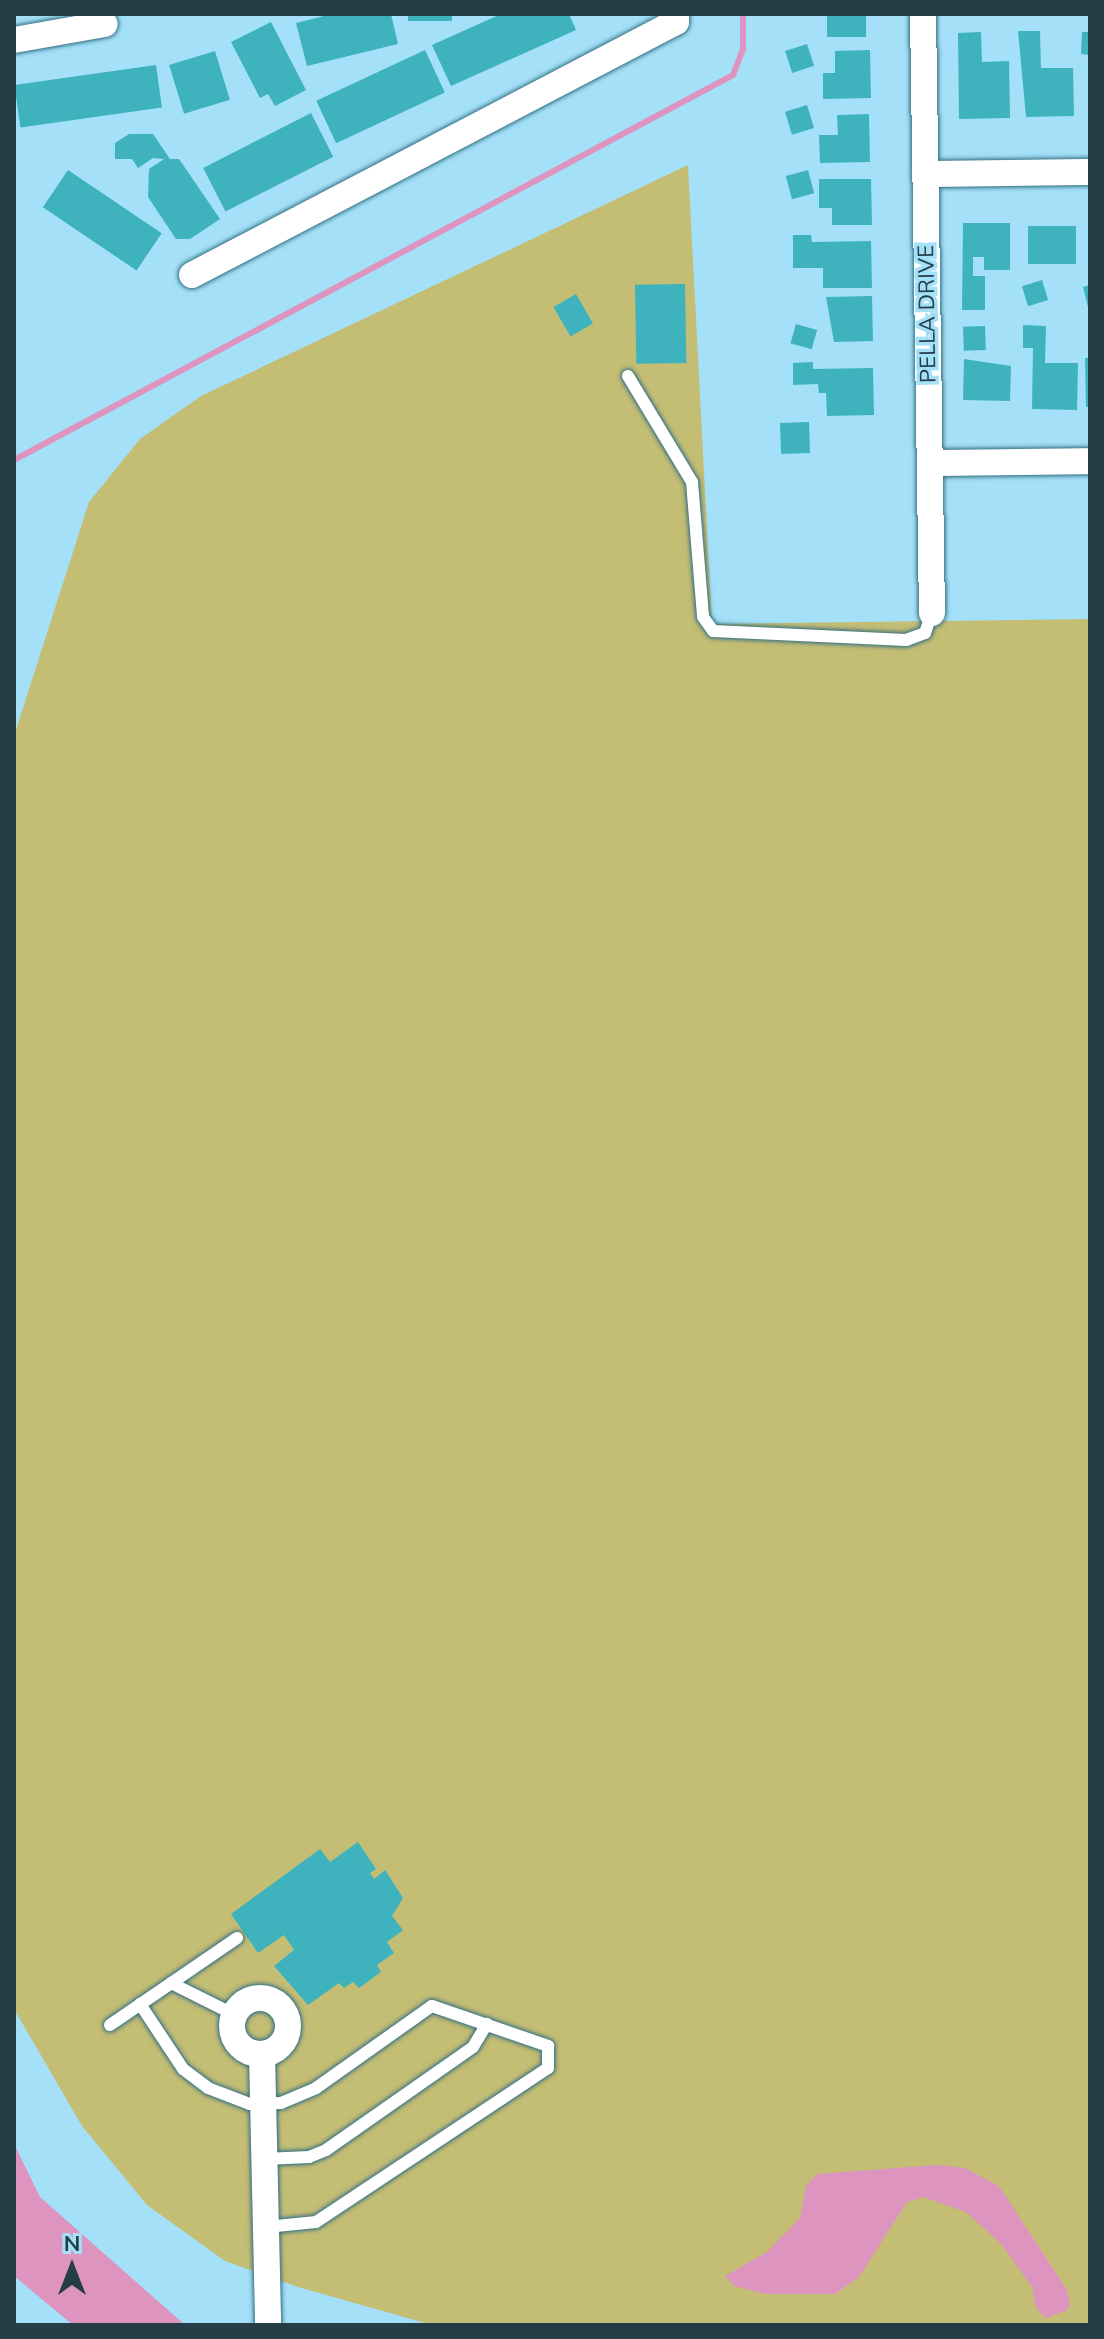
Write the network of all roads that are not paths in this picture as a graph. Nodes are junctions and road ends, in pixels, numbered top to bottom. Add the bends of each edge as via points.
1 (676, 14) edge
2 (923, 14) edge
3 (105, 24) dead end
4 (14, 40) edge
5 (1090, 172) edge
6 (925, 174) junction
7 (192, 275) dead end
8 (628, 376) dead end
9 (1090, 461) edge
10 (930, 463) junction
11 (932, 613) joint
12 (237, 1938) dead end
13 (171, 1983) junction
14 (140, 2004) junction
15 (235, 2015) junction
16 (487, 2024) junction
17 (110, 2025) dead end
18 (262, 2054) junction
19 (263, 2104) junction
20 (264, 2159) junction
21 (266, 2227) junction
22 (268, 2315) edge

1 - 7 street via 676,22
2 - 6 street, PELLA DRIVE
3 - 4 street
5 - 6 street
6 - 10 street, PELLA DRIVE
8 - 11 lane via 692,482 703,617 713,631 906,640 925,633
9 - 10 street
10 - 11 street, PELLA DRIVE
12 - 13 lane
13 - 14 lane
13 - 15 lane
14 - 17 lane
14 - 19 lane via 193,2078 225,2096
15 - 18 street via 232,2027 238,2043
15 - 18 street via 243,2003 260,1998 284,2012 285,2039
16 - 19 lane via 432,2006 316,2088
16 - 20 lane via 473,2047 326,2150 309,2157
16 - 21 lane via 548,2046 548,2068 316,2222
18 - 19 street
19 - 20 street
20 - 21 street
21 - 22 street

